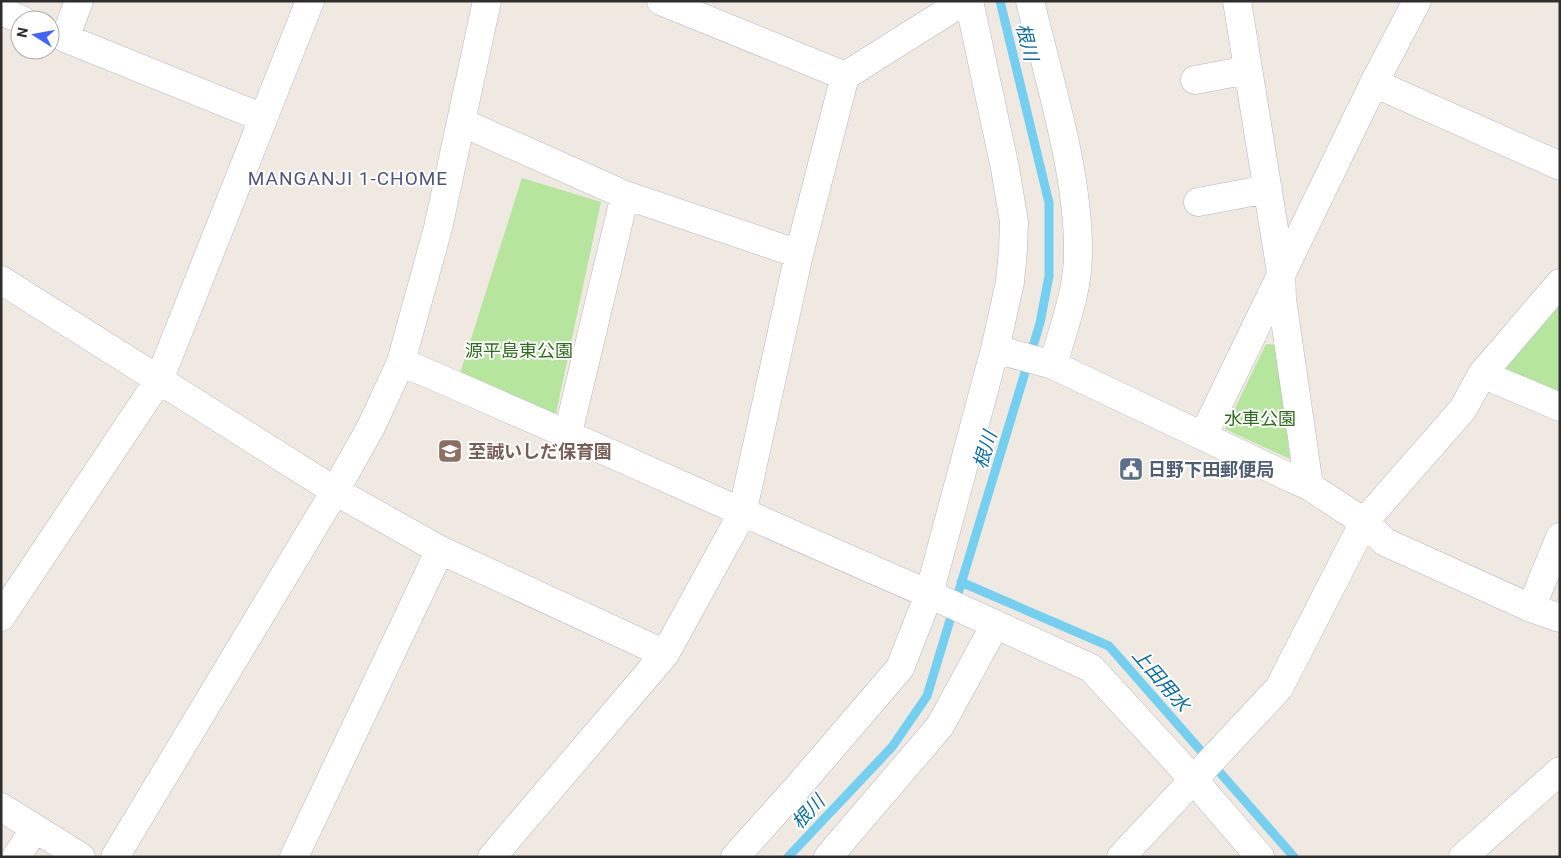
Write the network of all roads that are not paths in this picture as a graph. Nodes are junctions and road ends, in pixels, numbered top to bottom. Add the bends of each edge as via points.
1 (79, 1) edge
2 (310, 1) edge
3 (487, 1) edge
4 (661, 1) edge
5 (964, 1) edge
6 (969, 1) edge
7 (1030, 1) edge
8 (1237, 1) edge
9 (1417, 1) edge
10 (60, 30) edge
11 (60, 36) edge
12 (1248, 70) junction
13 (845, 76) junction
14 (1195, 80) dead end
15 (1374, 83) junction
16 (263, 118) junction
17 (461, 122) junction
18 (1560, 166) edge
19 (1268, 189) junction
20 (625, 195) junction
21 (1198, 202) dead end
22 (799, 254) junction
23 (1281, 272) junction
24 (1, 280) edge
25 (1560, 283) edge
26 (995, 349) junction
27 (401, 362) junction
28 (1054, 365) junction
29 (1482, 374) junction
30 (159, 380) junction
31 (1560, 407) edge
32 (568, 433) junction
33 (1203, 436) junction
34 (1309, 486) junction
35 (335, 491) junction
36 (742, 514) junction
37 (1364, 522) junction
38 (1560, 537) edge
39 (440, 550) junction
40 (929, 594) junction
41 (1531, 608) junction
42 (1, 617) edge
43 (1560, 618) edge
44 (995, 625) junction
45 (665, 654) junction
46 (1560, 771) edge
47 (1195, 776) junction
48 (1, 807) edge
49 (34, 830) junction
50 (16, 857) edge
51 (80, 857) edge
52 (115, 857) edge
53 (294, 857) edge
54 (492, 857) edge
55 (734, 857) edge
56 (828, 857) edge
57 (1121, 857) edge
58 (1260, 857) edge
59 (1463, 857) edge

1 - 10 street
2 - 16 street
3 - 17 street
4 - 13 street
5 - 13 street
6 - 26 street via 1014,222 1010,282
7 - 28 street via 1065,152 1077,224 1075,280
8 - 12 street
9 - 15 street
11 - 16 street
12 - 14 street
12 - 19 street
13 - 22 street
15 - 18 street
15 - 23 street
16 - 30 street
17 - 20 street
17 - 27 street via 438,228
19 - 21 street
19 - 23 street
20 - 22 street
20 - 32 street
22 - 36 street
23 - 33 street
23 - 34 street via 1282,299
24 - 30 street
25 - 29 street
26 - 28 street
26 - 40 street
27 - 32 street
27 - 35 street via 371,427
28 - 33 street
29 - 31 street
29 - 37 street via 1463,409
30 - 35 street
30 - 42 street
32 - 36 street
33 - 34 street
34 - 37 street
35 - 39 street
35 - 52 street
36 - 40 street
36 - 45 street
37 - 41 street via 1385,542
37 - 47 street via 1279,688
38 - 41 street
39 - 45 street
39 - 53 street
40 - 44 street
40 - 55 street via 900,668
41 - 43 street
44 - 47 street via 1090,668
44 - 56 street via 940,726
45 - 54 street
46 - 59 street
47 - 57 street
47 - 58 street
48 - 49 street
49 - 50 street
49 - 51 street

